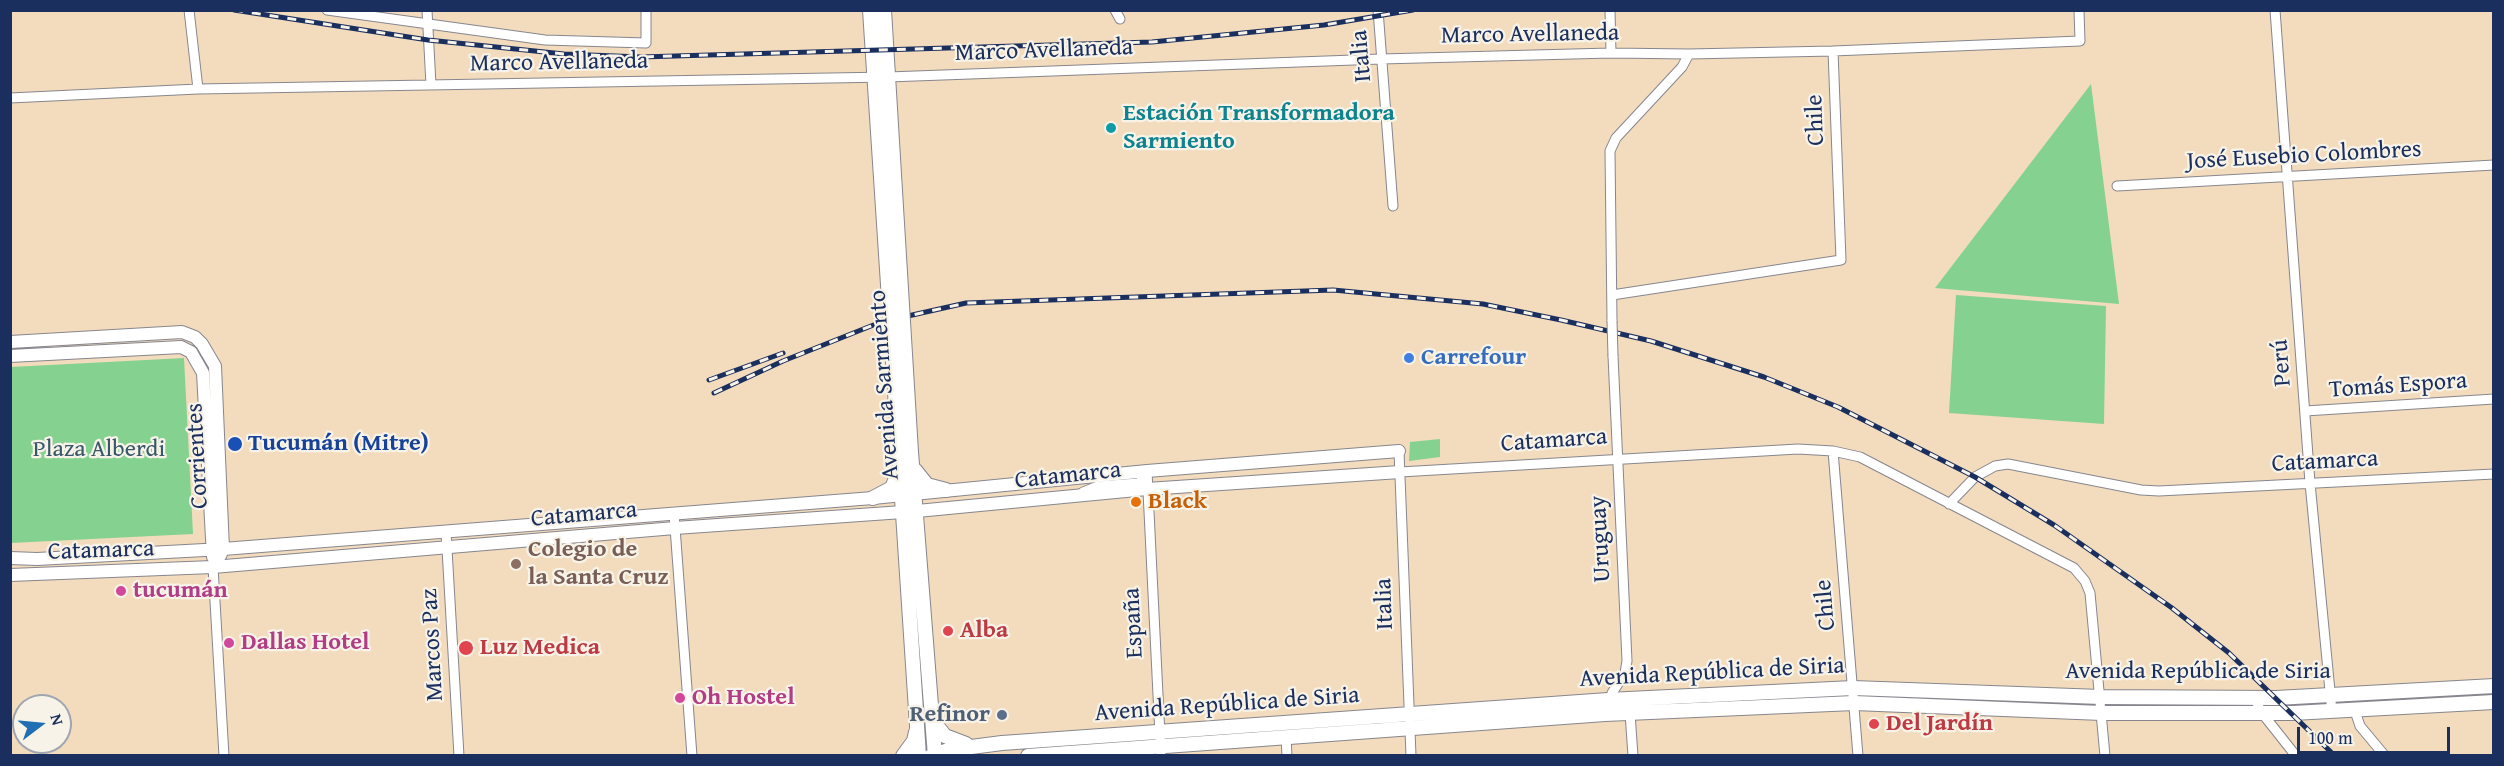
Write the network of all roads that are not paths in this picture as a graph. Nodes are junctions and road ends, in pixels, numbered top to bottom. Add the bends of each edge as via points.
1 (189, 10) edge
2 (327, 10) edge
3 (427, 10) edge
4 (646, 10) edge
5 (870, 10) edge
6 (884, 10) edge
7 (1378, 10) edge
8 (1610, 10) edge
9 (2079, 10) edge
10 (2275, 10) edge
11 (428, 26) junction
12 (1833, 51) junction
13 (1611, 52) junction
14 (1689, 54) junction
15 (1381, 59) junction
16 (880, 76) junction
17 (431, 85) junction
18 (198, 89) junction
19 (10, 98) edge
20 (2493, 165) edge
21 (2289, 178) junction
22 (2117, 186) dead end
23 (1393, 207) dead end
24 (1612, 295) junction
25 (10, 342) edge
26 (10, 356) edge
27 (2493, 399) edge
28 (2305, 411) junction
29 (1400, 451) joint
30 (1833, 451) junction
31 (906, 458) junction
32 (1616, 458) junction
33 (1400, 472) junction
34 (2493, 474) edge
35 (1147, 479) junction
36 (2310, 483) junction
37 (946, 490) junction
38 (909, 495) junction
39 (873, 498) junction
40 (1949, 504) junction
41 (910, 512) junction
42 (674, 514) junction
43 (675, 528) junction
44 (446, 532) junction
45 (447, 548) junction
46 (218, 549) junction
47 (10, 558) edge
48 (213, 567) junction
49 (10, 575) edge
50 (2493, 686) edge
51 (1853, 688) junction
52 (2330, 694) junction
53 (2101, 697) junction
54 (2254, 697) junction
55 (1608, 700) junction
56 (2493, 702) edge
57 (1854, 703) junction
58 (2355, 711) junction
59 (2332, 712) junction
60 (1630, 713) junction
61 (2102, 713) junction
62 (2262, 713) junction
63 (1409, 714) junction
64 (1615, 714) junction
65 (924, 720) junction
66 (1409, 729) junction
67 (1286, 737) junction
68 (1160, 745) edge
69 (977, 746) junction
70 (934, 755) edge
71 (224, 756) edge
72 (459, 756) edge
73 (692, 756) edge
74 (903, 756) edge
75 (919, 756) edge
76 (1028, 756) edge
77 (1287, 756) edge
78 (1411, 756) edge
79 (1633, 756) edge
80 (1858, 756) edge
81 (2105, 756) edge
82 (2296, 756) edge
83 (2385, 756) edge

1 - 18 street
2 - 11 street
3 - 11 street
4 - 11 street via 646,43 545,40
5 - 16 main road, Avenida Sarmiento
6 - 16 main road, Avenida Sarmiento
7 - 15 street, Italia
8 - 13 street
9 - 12 street, Marco Avellaneda via 2080,41
10 - 21 street, Perú
11 - 17 street
12 - 14 street, Marco Avellaneda
12 - 24 street, Chile via 1841,260
13 - 14 street, Marco Avellaneda
13 - 15 street, Marco Avellaneda
14 - 24 street via 1682,67 1616,138 1610,151
15 - 16 street, Marco Avellaneda
15 - 23 street, Italia
16 - 17 street, Marco Avellaneda
16 - 31 main road, Avenida Sarmiento, bridge
17 - 18 street, Marco Avellaneda
18 - 19 street, Marco Avellaneda
20 - 21 street, José Eusebio Colombres
21 - 22 street, José Eusebio Colombres
21 - 28 street, Perú
24 - 32 street, Uruguay, bridge
25 - 46 main road, Corrientes via 182,332 195,337 215,366
26 - 46 main road, Corrientes via 181,347 190,352 202,373
27 - 28 street, Tomás Espora
28 - 36 street, Perú
29 - 33 street, Italia
29 - 35 main road, Catamarca
30 - 32 street, Catamarca via 1798,448
30 - 40 street, Catamarca via 1860,457
30 - 51 street, Chile
31 - 37 main road via 921,481
31 - 38 main road, Avenida Sarmiento
31 - 39 main road via 892,488
32 - 33 street, Catamarca
32 - 55 street, Uruguay via 1626,661 1625,673
33 - 35 main road, Catamarca
33 - 63 street, Italia
34 - 36 street, Catamarca
35 - 37 main road, Catamarca
35 - 41 main road, Catamarca via 1062,498
35 - 68 street, España
36 - 40 street, Catamarca via 2141,490 2007,464 1975,477
36 - 52 street, Perú
37 - 38 main road, Catamarca
38 - 39 main road, Catamarca
38 - 41 main road, Avenida Sarmiento
39 - 42 main road, Catamarca
40 - 53 street, Catamarca via 2074,567 2090,593
41 - 43 main road, Catamarca
41 - 65 main road, Avenida Sarmiento
42 - 43 street
42 - 44 main road, Catamarca
43 - 45 main road, Catamarca
43 - 73 street
44 - 45 street, Marcos Paz
44 - 46 main road, Catamarca
45 - 48 main road, Catamarca
45 - 72 street, Marcos Paz
46 - 47 main road, Catamarca
46 - 48 main road, Corrientes
48 - 49 main road, Catamarca
48 - 71 street, Corrientes
50 - 52 main road, Avenida República de Siria
51 - 53 main road, Avenida República de Siria
51 - 55 main road, Avenida República de Siria
51 - 57 street, Chile
52 - 54 main road, Avenida República de Siria
52 - 59 street, Perú
53 - 54 main road, Avenida República de Siria
53 - 61 street
54 - 62 street
55 - 63 main road, Avenida República de Siria
55 - 64 street
56 - 58 main road, Avenida República de Siria
57 - 60 main road, Avenida República de Siria
57 - 61 main road, Avenida República de Siria
57 - 80 street, Chile
58 - 59 main road, Avenida República de Siria
58 - 83 street via 2360,726
59 - 62 main road, Avenida República de Siria
60 - 64 main road, Avenida República de Siria
60 - 79 street
61 - 62 main road, Avenida República de Siria
61 - 81 street
62 - 82 street
63 - 66 street, Italia
63 - 68 main road, Avenida República de Siria
64 - 66 main road, Avenida República de Siria
65 - 69 main road via 951,741
65 - 70 main road, Avenida Sarmiento
65 - 74 main road
65 - 75 main road, Avenida Sarmiento
66 - 67 main road, Avenida República de Siria
66 - 78 street, Italia
67 - 68 main road, Avenida República de Siria
67 - 77 street
68 - 69 main road, Avenida República de Siria
68 - 76 main road, Avenida República de Siria
69 - 70 main road, Avenida República de Siria

